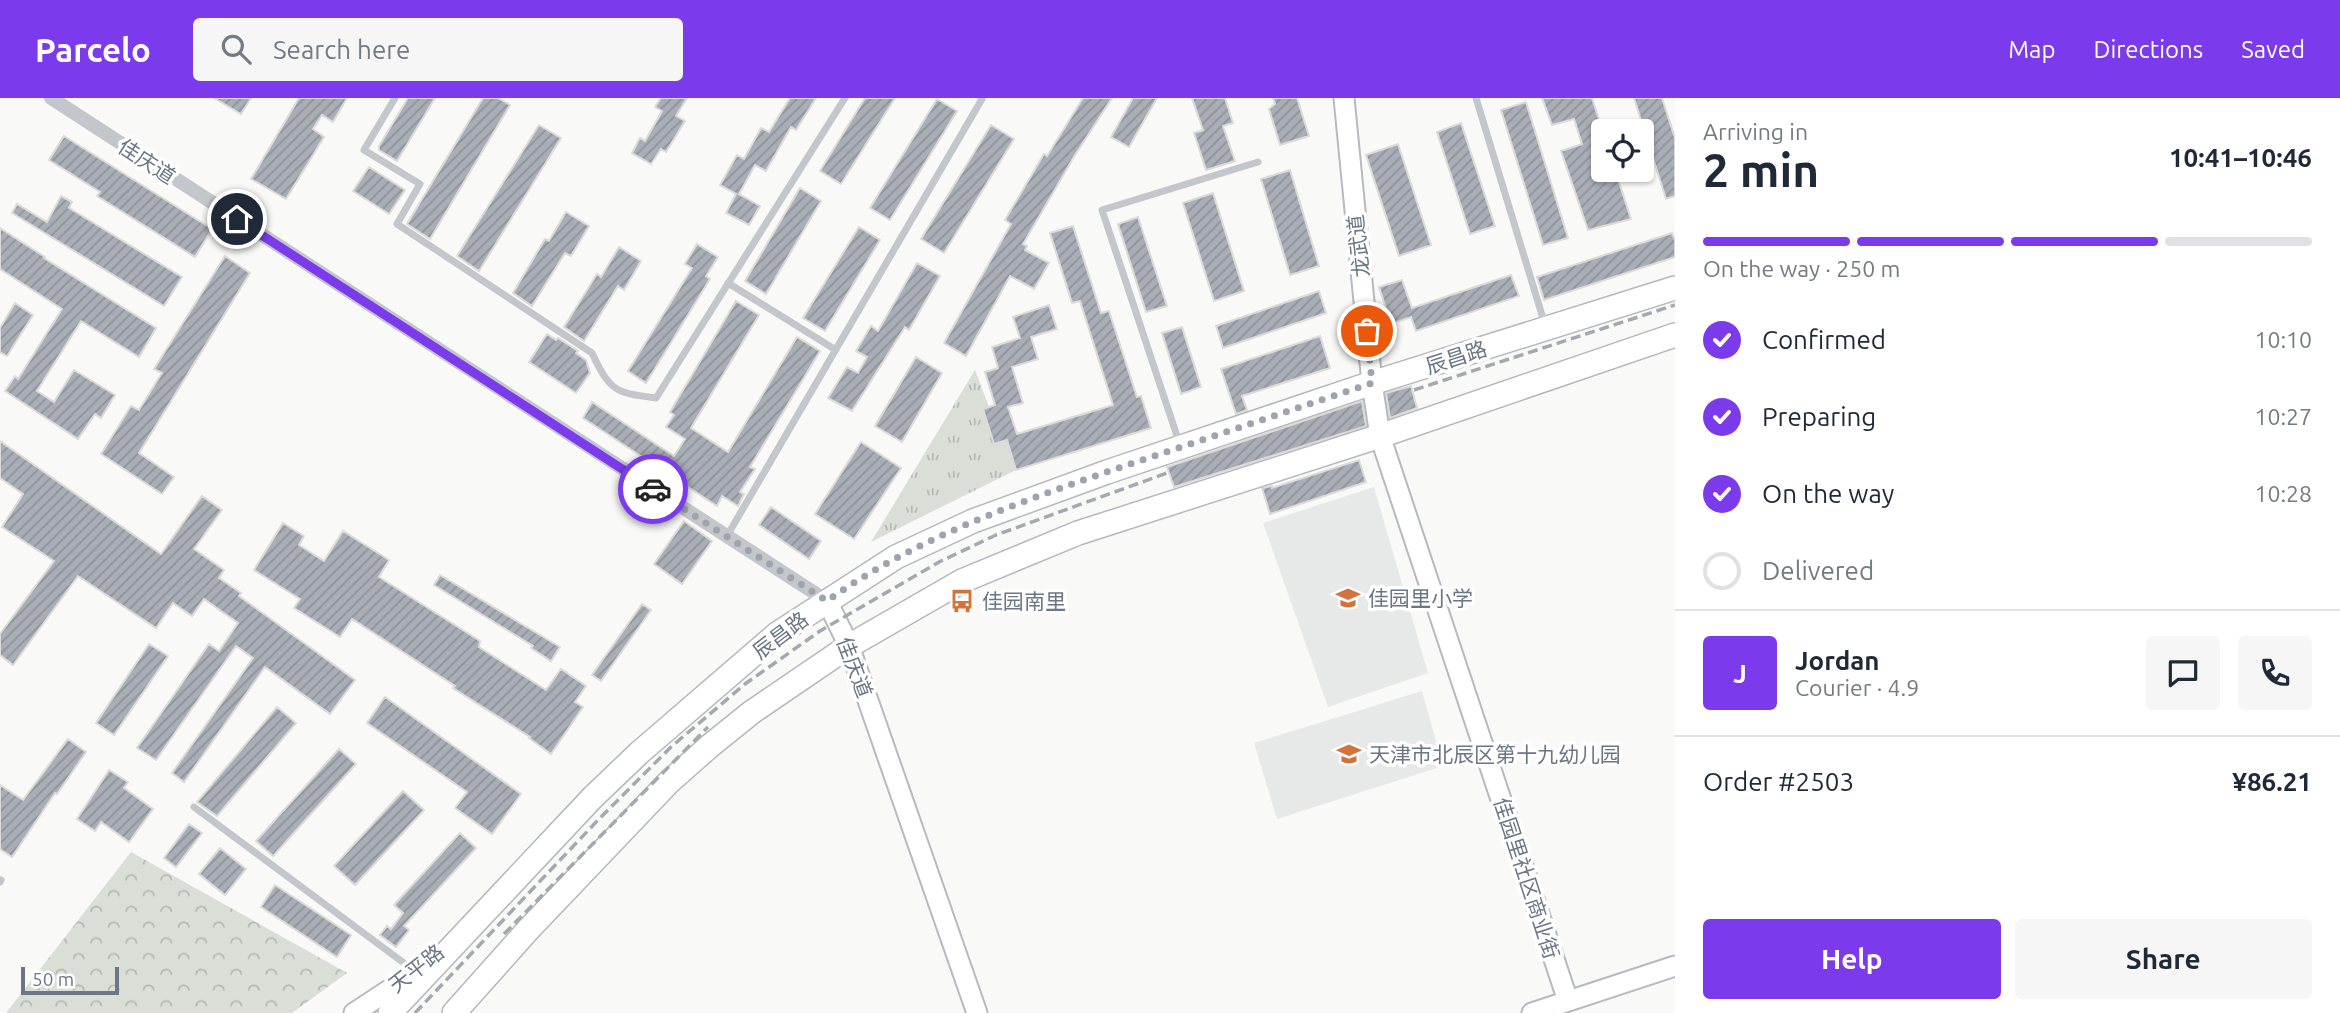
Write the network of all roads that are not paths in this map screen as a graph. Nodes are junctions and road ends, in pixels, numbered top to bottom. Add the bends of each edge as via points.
1 (51, 98) edge
2 (395, 98) edge
3 (845, 98) edge
4 (981, 98) edge
5 (1344, 98) edge
6 (1476, 98) edge
7 (1258, 162) dead end
8 (728, 283) junction
9 (1675, 288) edge
10 (1546, 328) junction
11 (1675, 335) edge
12 (836, 350) junction
13 (1372, 383) junction
14 (1380, 436) junction
15 (1181, 447) junction
16 (727, 537) junction
17 (827, 601) junction
18 (849, 646) junction
19 (194, 807) dead end
20 (476, 919) junction
21 (1675, 966) edge
22 (414, 971) junction
23 (474, 992) junction
24 (1568, 1001) junction
25 (354, 1013) edge
26 (390, 1013) edge
27 (454, 1013) edge
28 (460, 1013) edge
29 (977, 1013) edge
30 (1532, 1013) edge

1 - 16 street, 佳庆道
2 - 8 lane via 364,150 420,184 397,223 592,354 605,380 625,394 656,398
3 - 8 lane
4 - 12 lane
5 - 13 street, 龙武道
6 - 10 lane
7 - 15 lane via 1102,210
8 - 12 lane
9 - 10 main road, 辰昌路
10 - 13 main road, 辰昌路
11 - 14 main road
12 - 16 lane
13 - 14 street, 龙武道
13 - 15 main road, 辰昌路
14 - 18 main road via 1035,550 962,581
14 - 24 street, 佳园里社区商业街
15 - 17 main road, 辰昌路 via 972,521 896,557
16 - 17 street, 佳庆道
17 - 18 street, 佳庆道
17 - 20 main road, 辰昌路 via 777,634 639,753
18 - 23 main road via 752,712 669,782
18 - 29 street, 佳庆道
19 - 22 lane
20 - 22 street, 天平路
20 - 26 main road, 辰昌路
21 - 24 street
22 - 25 street, 天平路
23 - 27 main road
23 - 28 street
24 - 30 street

